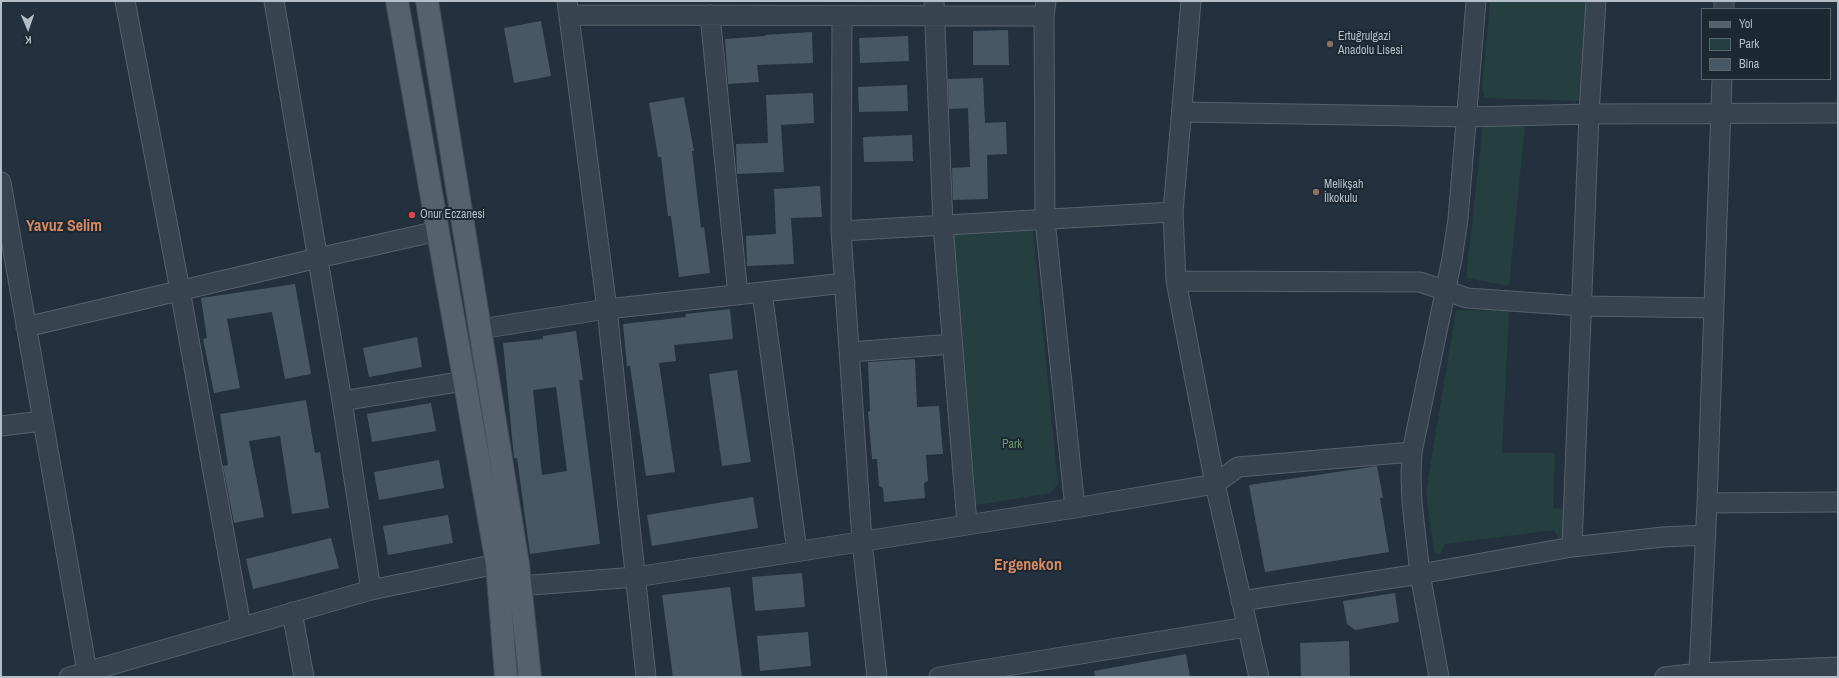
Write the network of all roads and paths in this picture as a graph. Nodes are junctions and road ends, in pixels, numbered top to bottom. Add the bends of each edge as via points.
1 (125, 1) edge
2 (274, 1) edge
3 (397, 1) edge
4 (427, 1) edge
5 (1191, 1) edge
6 (1476, 1) edge
7 (1596, 1) edge
8 (568, 8) edge
9 (934, 9) edge
10 (1045, 9) edge
11 (710, 15) junction
12 (842, 16) junction
13 (1722, 80) edge
14 (1182, 112) junction
15 (1838, 113) edge
16 (1589, 114) junction
17 (1720, 114) junction
18 (1467, 117) junction
19 (1, 182) edge
20 (1173, 212) junction
21 (1045, 220) junction
22 (943, 225) junction
23 (438, 232) junction
24 (842, 232) junction
25 (318, 258) junction
26 (1176, 281) junction
27 (845, 283) junction
28 (180, 290) junction
29 (1445, 290) junction
30 (762, 292) junction
31 (738, 295) junction
32 (1582, 306) junction
33 (1714, 308) junction
34 (607, 309) junction
35 (26, 327) junction
36 (480, 329) junction
37 (952, 344) junction
38 (850, 352) junction
39 (464, 381) junction
40 (342, 401) junction
41 (42, 421) junction
42 (1, 426) edge
43 (1412, 452) junction
44 (1215, 484) junction
45 (1838, 502) edge
46 (1708, 503) junction
47 (1076, 508) junction
48 (967, 524) junction
49 (1706, 535) junction
50 (862, 541) junction
51 (1572, 547) junction
52 (797, 551) junction
53 (497, 564) junction
54 (518, 564) junction
55 (1420, 574) junction
56 (636, 577) junction
57 (521, 586) junction
58 (499, 587) junction
59 (371, 590) junction
60 (1241, 601) junction
61 (292, 612) junction
62 (241, 626) junction
63 (1247, 627) junction
64 (1838, 667) edge
65 (87, 671) junction
66 (1699, 673) junction
67 (1721, 675) edge
68 (69, 677) edge
69 (304, 677) edge
70 (506, 677) edge
71 (530, 677) edge
72 (646, 677) edge
73 (877, 677) edge
74 (939, 677) edge
75 (1259, 677) edge
76 (1439, 677) edge
77 (1665, 677) edge

1 - 28 street
2 - 25 street
3 - 23 main road
4 - 36 main road
5 - 14 street
6 - 18 street
7 - 16 street
8 - 11 street
8 - 34 street
9 - 10 street
9 - 12 street
9 - 22 street
10 - 21 street
11 - 12 street
11 - 31 street
12 - 24 street
13 - 17 street
14 - 18 street
14 - 20 street
15 - 17 street
16 - 17 street
16 - 18 street
16 - 32 street
17 - 33 street
18 - 29 street via 1458,219
19 - 35 street
20 - 21 street
20 - 26 street
21 - 22 street
21 - 47 street
22 - 24 street
22 - 37 street
23 - 25 street
23 - 39 main road
24 - 27 street
25 - 28 street
25 - 40 street
26 - 29 street via 1420,282
26 - 44 street
27 - 30 street
27 - 38 street
28 - 35 street
28 - 62 street
29 - 32 street via 1467,298
29 - 43 street
30 - 31 street
30 - 52 street
31 - 34 street
32 - 33 street
32 - 51 street
33 - 46 street
34 - 36 street
34 - 56 street
35 - 41 street
36 - 54 main road
37 - 38 street
37 - 48 street
38 - 50 street
39 - 40 street
39 - 53 main road
40 - 59 street
41 - 42 street
41 - 65 street
43 - 44 street via 1238,467
43 - 55 street via 1412,503
44 - 47 street
44 - 60 street
45 - 46 street
46 - 49 street
47 - 48 street
48 - 50 street
49 - 51 street via 1663,536
49 - 66 street
50 - 52 street
50 - 73 street
51 - 55 street
52 - 56 street
53 - 54 street
53 - 58 main road
53 - 59 street
54 - 57 main road
55 - 60 street
55 - 76 street
56 - 57 street
56 - 72 street
57 - 58 street
57 - 71 main road
58 - 70 main road
59 - 61 street
60 - 63 street
61 - 62 street
61 - 69 street
62 - 65 street
63 - 74 street
63 - 75 street
64 - 67 street
65 - 68 street
66 - 67 street
66 - 77 street

